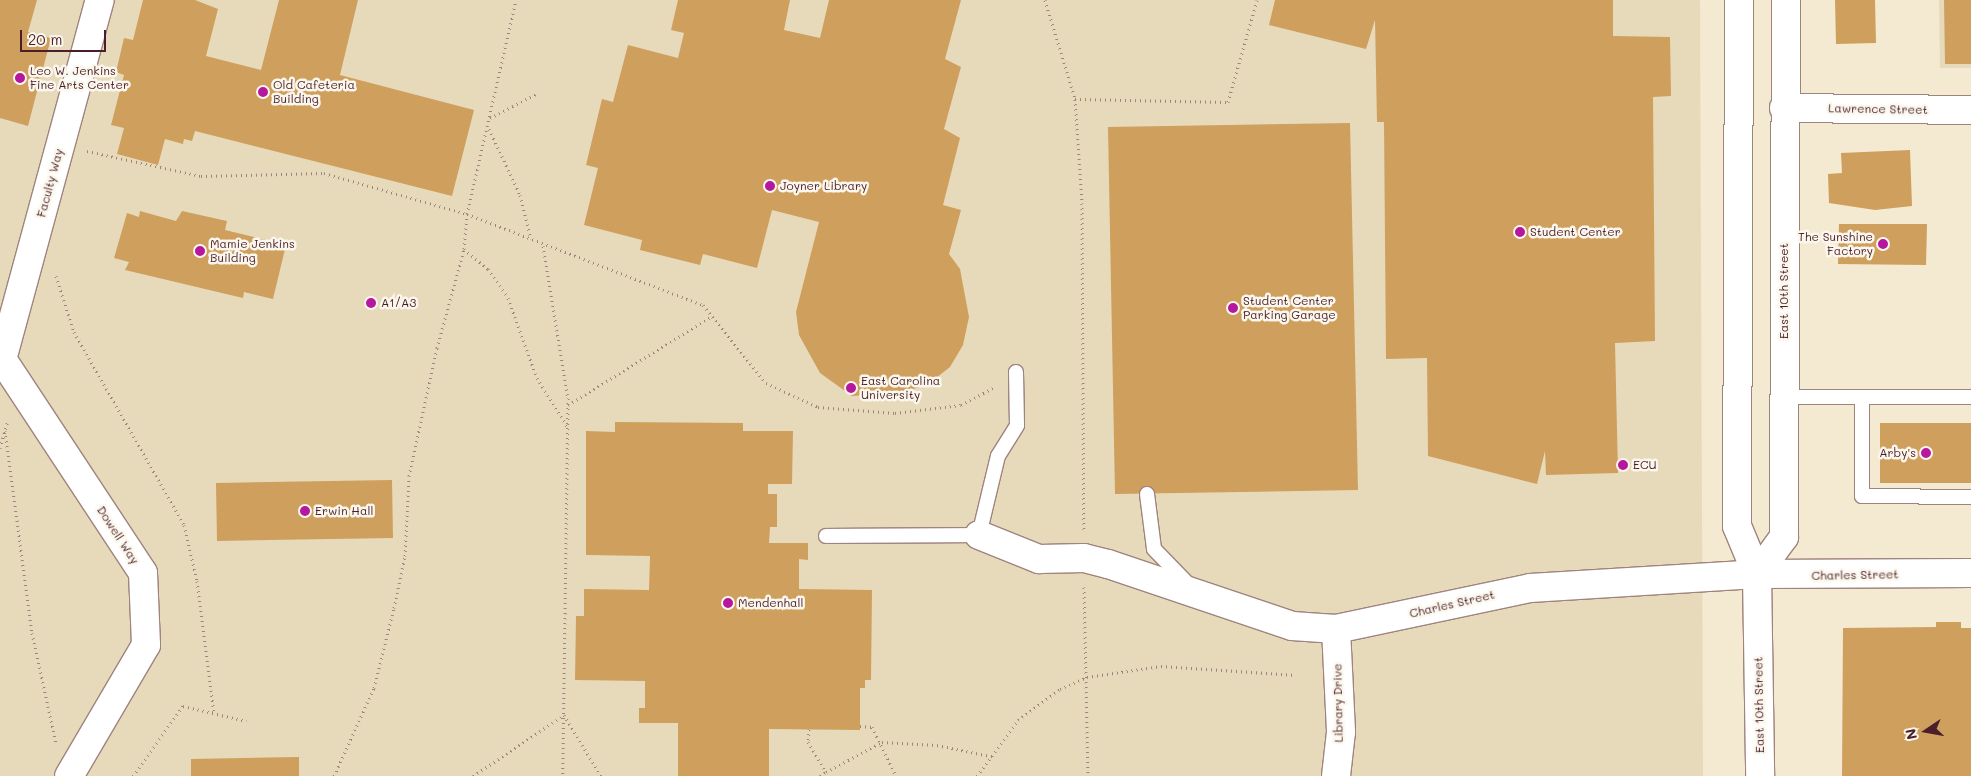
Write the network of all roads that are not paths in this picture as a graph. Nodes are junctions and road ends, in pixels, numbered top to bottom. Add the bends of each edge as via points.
1 (100, 0) edge
2 (1739, 0) edge
3 (1786, 0) edge
4 (1784, 108) junction
5 (1971, 110) edge
6 (1, 363) edge
7 (1016, 372) dead end
8 (1784, 397) junction
9 (1862, 397) junction
10 (1971, 397) edge
11 (1147, 494) dead end
12 (1971, 497) edge
13 (979, 535) junction
14 (826, 536) dead end
15 (1971, 573) edge
16 (1757, 574) junction
17 (1200, 596) junction
18 (1336, 629) junction
19 (71, 773) edge
20 (1336, 776) edge
21 (1760, 776) edge

1 - 6 street, Faculty Way
2 - 16 street, East 10th Street via 1737,526
3 - 4 street, East 10th Street
4 - 5 street, Lawrence Street
4 - 8 street, East 10th Street
6 - 19 street, Dowell Way via 143,573 146,645
7 - 13 lane via 1018,425 998,456
8 - 9 lane
8 - 16 street, East 10th Street via 1784,537
9 - 10 lane
9 - 12 lane via 1862,496
11 - 17 lane via 1154,549
13 - 14 lane
13 - 17 street, Charles Street via 1038,559 1084,558
15 - 16 street, Charles Street
16 - 18 street, Charles Street via 1530,588
16 - 21 street, East 10th Street
17 - 18 street, Charles Street via 1292,626
18 - 20 street, Library Drive via 1341,732

